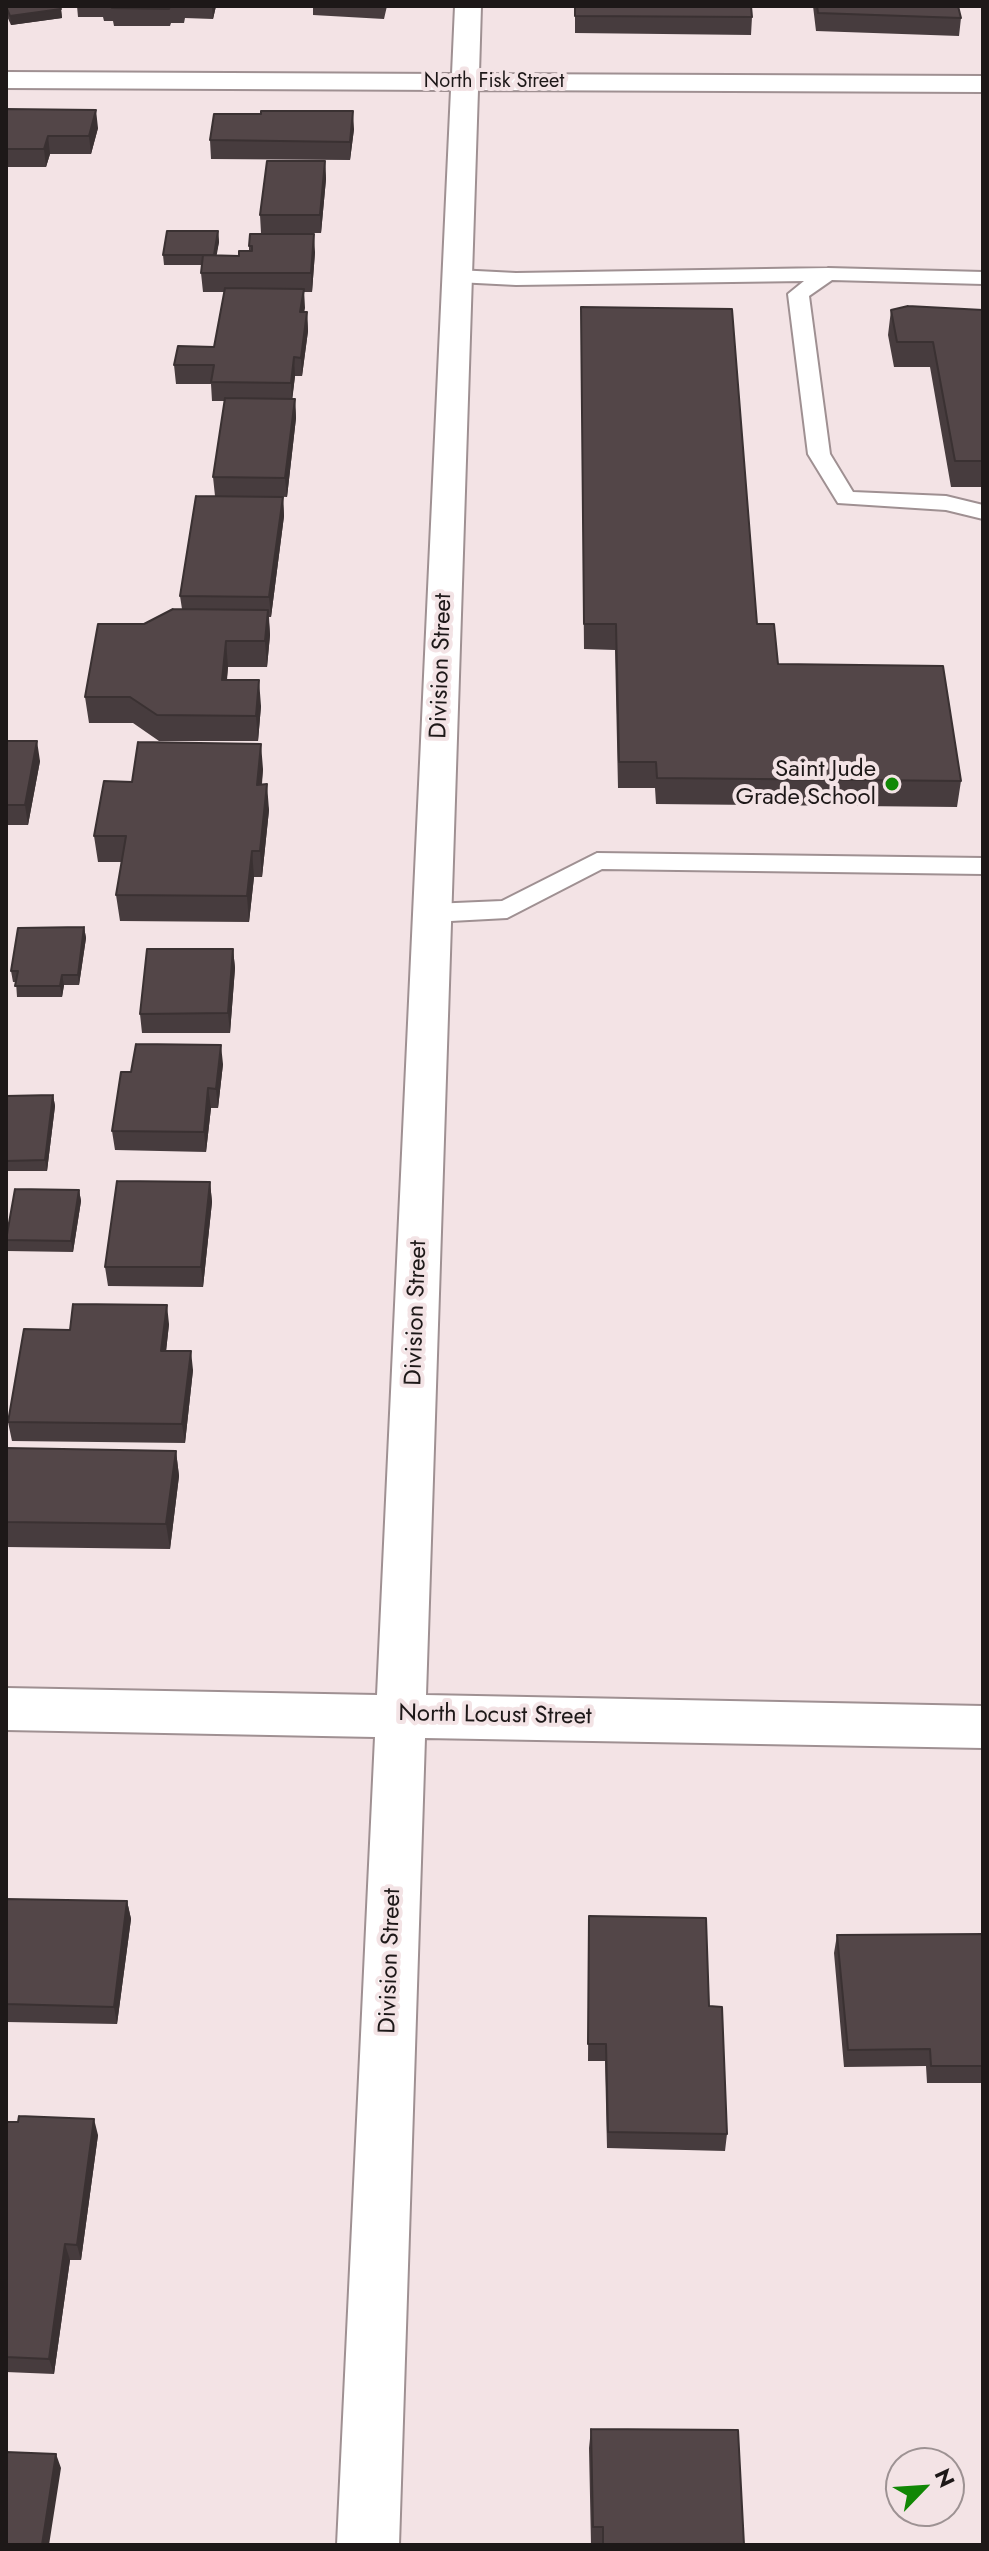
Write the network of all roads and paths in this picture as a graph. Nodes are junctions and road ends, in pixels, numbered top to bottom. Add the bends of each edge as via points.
1 (468, 6) edge
2 (6, 80) edge
3 (465, 82) junction
4 (983, 84) edge
5 (828, 274) junction
6 (457, 276) junction
7 (983, 278) edge
8 (983, 512) edge
9 (983, 866) edge
10 (432, 913) junction
11 (6, 1709) edge
12 (401, 1713) junction
13 (983, 1727) edge
14 (368, 2545) edge

1 - 3 street, Division Street
2 - 3 street, North Fisk Street
3 - 4 street, North Fisk Street
3 - 6 street, Division Street
5 - 6 lane
5 - 7 lane
5 - 8 lane via 798,294 819,454 846,498 946,503
6 - 10 street, Division Street
9 - 10 lane via 597,861 507,909
10 - 12 street, Division Street
11 - 12 street, North Locust Street
12 - 13 street, North Locust Street
12 - 14 street, Division Street

